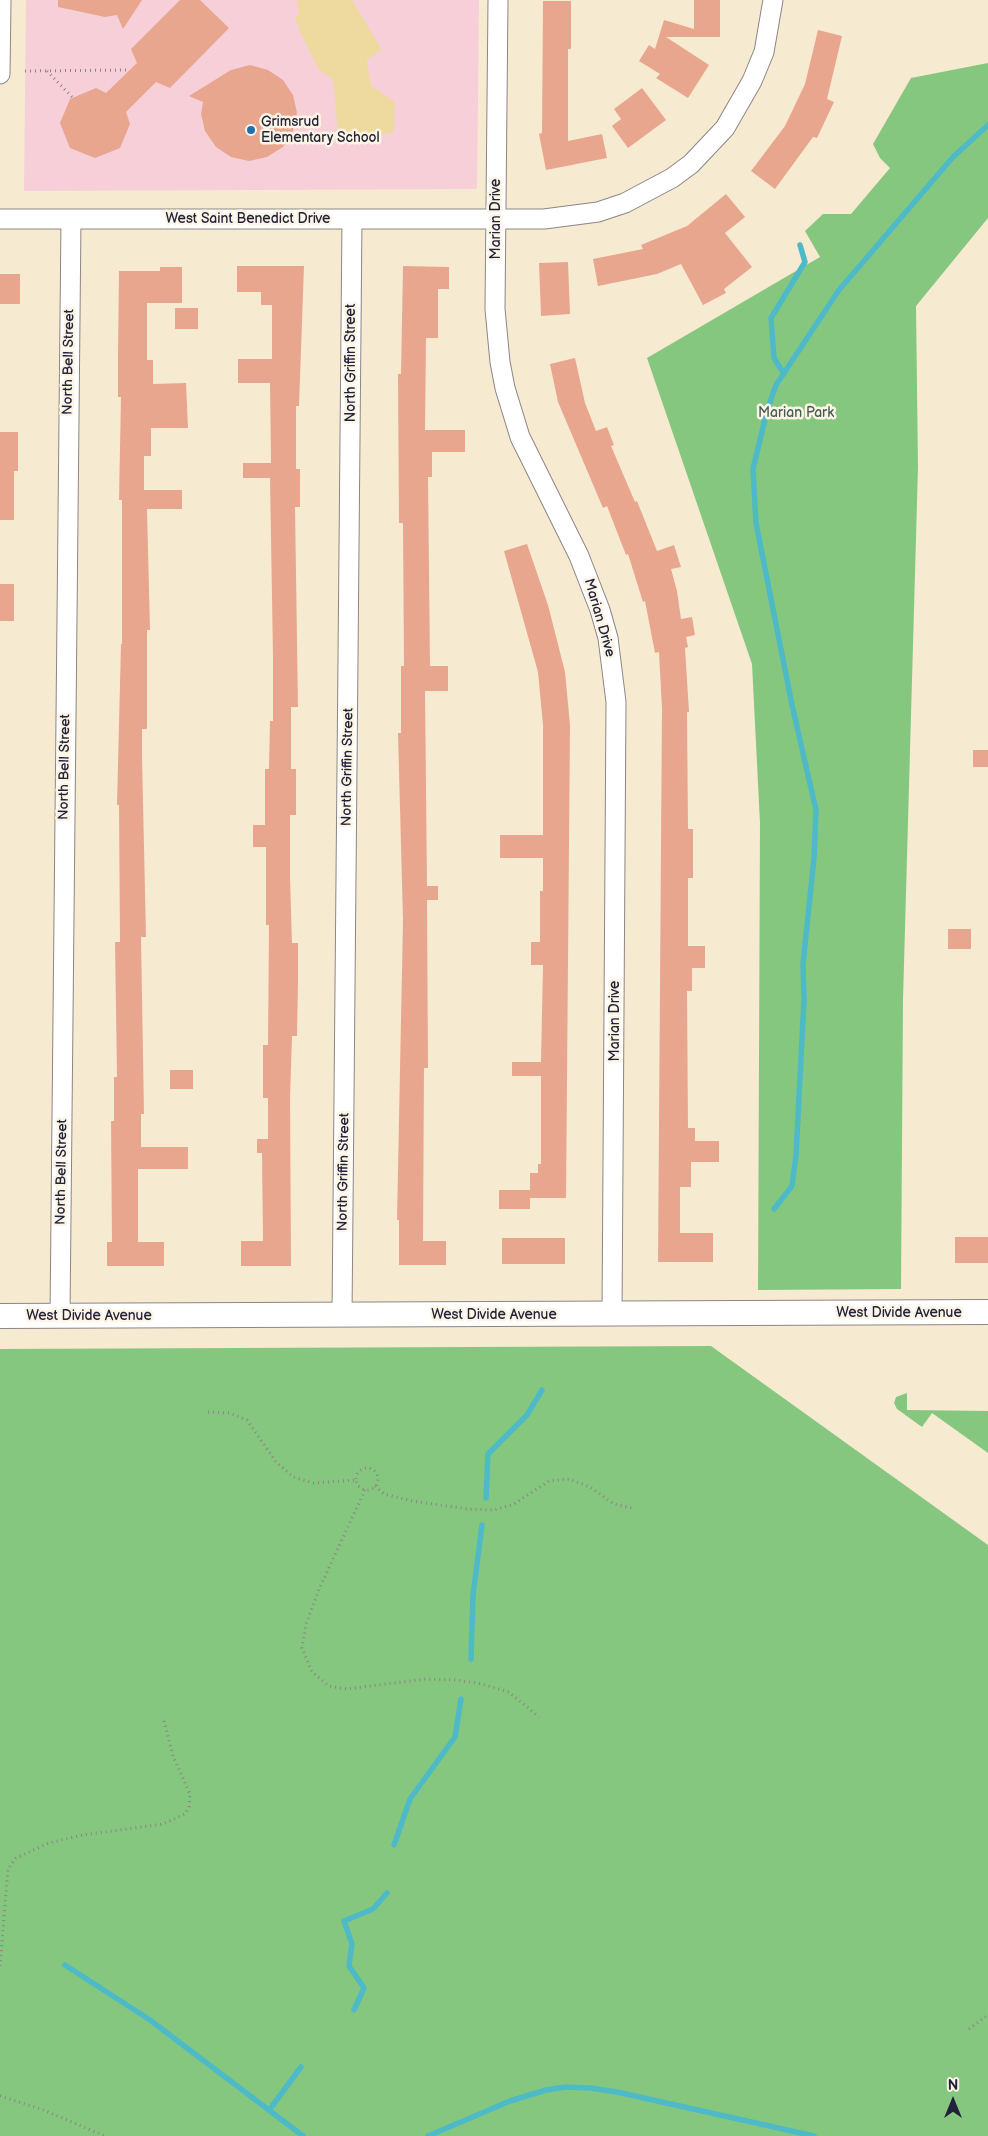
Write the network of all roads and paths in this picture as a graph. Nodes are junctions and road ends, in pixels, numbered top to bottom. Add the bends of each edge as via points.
1 (1, 0) edge
2 (498, 0) edge
3 (773, 0) edge
4 (130, 70) dead end
5 (25, 71) dead end
6 (46, 71) junction
7 (0, 74) edge
8 (73, 98) dead end
9 (0, 219) edge
10 (71, 219) junction
11 (352, 219) junction
12 (496, 219) junction
13 (988, 1312) edge
14 (612, 1315) junction
15 (0, 1316) edge
16 (60, 1316) junction
17 (342, 1316) junction
18 (208, 1412) dead end
19 (356, 1480) junction
20 (375, 1486) junction
21 (365, 1490) junction
22 (635, 1509) dead end
23 (163, 1717) dead end
24 (539, 1717) dead end
25 (0, 1966) edge
26 (988, 2015) edge
27 (969, 2029) dead end
28 (0, 2096) edge
29 (105, 2136) edge

1 - 7 street
2 - 12 street, Marian Drive
3 - 12 street, West Saint Benedict Drive via 764,52 752,81 725,128 691,164 649,192 598,212 544,219
4 - 6 path
5 - 6 path
6 - 8 path
9 - 10 street, West Saint Benedict Drive
10 - 11 street, West Saint Benedict Drive
10 - 16 street, North Bell Street
11 - 12 street, West Saint Benedict Drive
11 - 17 street, North Griffin Street
12 - 14 street, Marian Drive via 495,309 505,388 520,437 590,582 608,638 613,669 618,746
13 - 14 street, West Divide Avenue
14 - 17 street, West Divide Avenue
15 - 16 street, West Divide Avenue
16 - 17 street, West Divide Avenue
18 - 19 path via 230,1413 247,1420 276,1462 293,1477 313,1483
19 - 20 path via 360,1470 370,1469 377,1476
19 - 21 path via 358,1487
20 - 21 path
20 - 22 path via 384,1494 412,1501 494,1510 514,1504 549,1481 569,1479 584,1484 614,1504
21 - 24 path via 306,1624 302,1648 312,1672 329,1686 346,1689 431,1679 482,1684 509,1692
23 - 25 path via 173,1756 190,1794 189,1808 185,1814 163,1824 82,1835 49,1843 16,1858 8,1869
26 - 27 path
28 - 29 path

